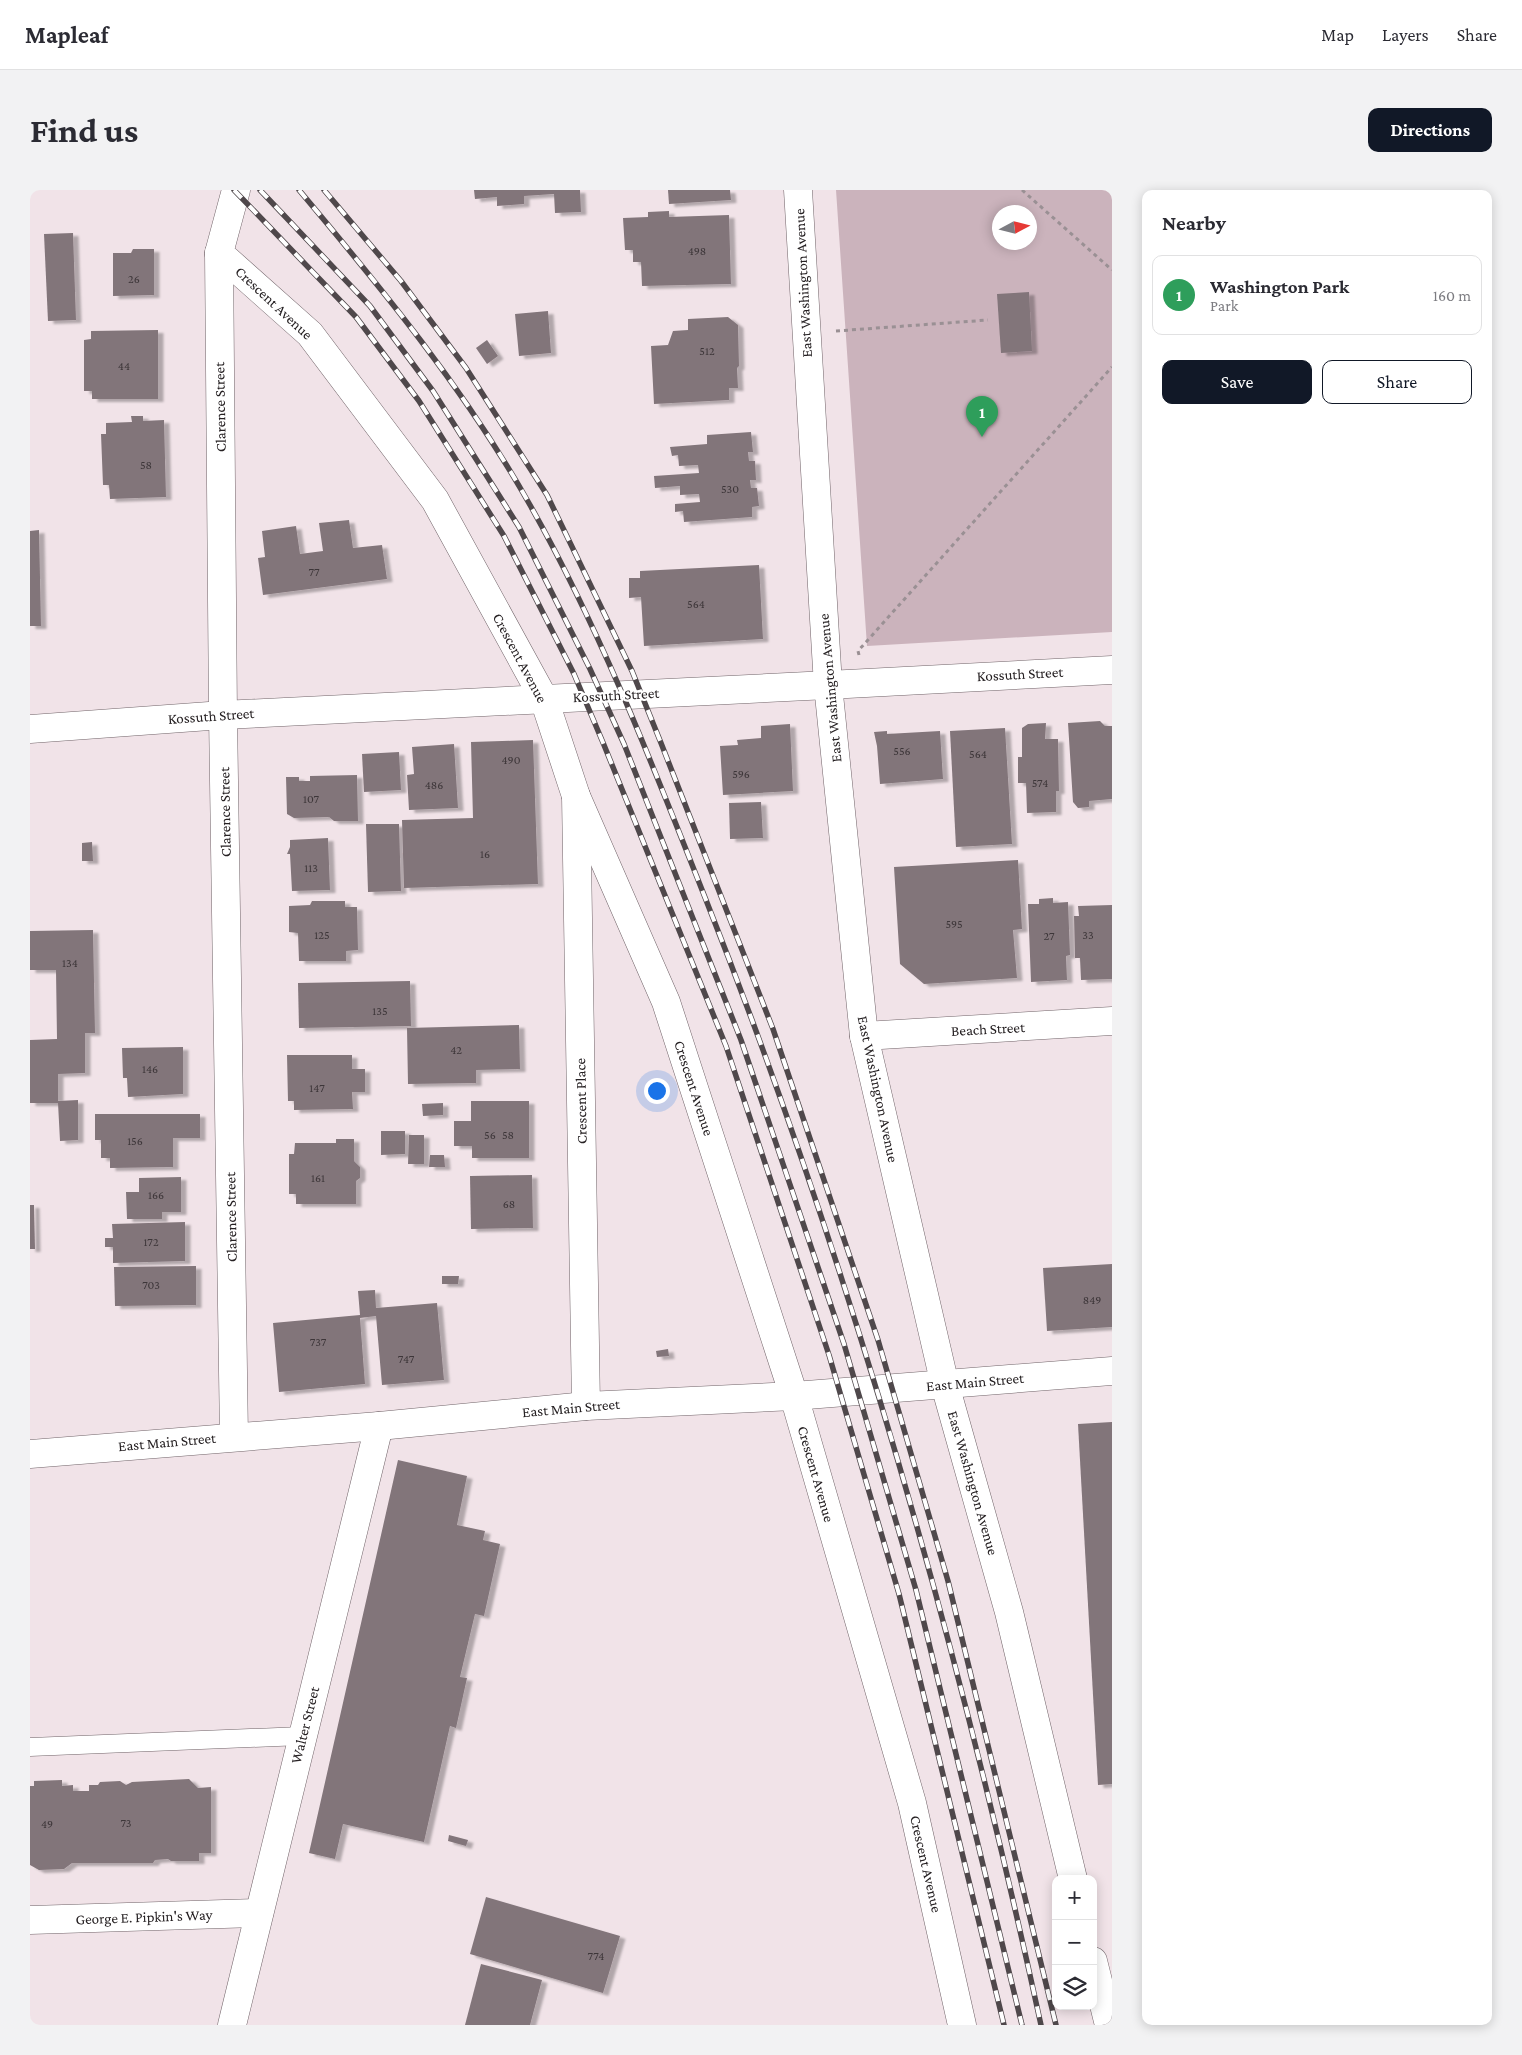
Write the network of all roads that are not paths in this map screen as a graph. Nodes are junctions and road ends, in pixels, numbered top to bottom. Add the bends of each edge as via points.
1 (236, 190) edge
2 (798, 190) edge
3 (219, 253) junction
4 (1112, 670) edge
5 (828, 685) junction
6 (544, 699) junction
7 (223, 715) junction
8 (30, 729) edge
9 (576, 796) junction
10 (1112, 1021) edge
11 (864, 1036) junction
12 (1112, 1371) edge
13 (945, 1385) junction
14 (794, 1396) junction
15 (586, 1406) junction
16 (379, 1426) junction
17 (234, 1437) junction
18 (30, 1454) edge
19 (302, 1736) junction
20 (30, 1747) edge
21 (1073, 1875) edge
22 (259, 1913) junction
23 (30, 1920) edge
24 (1094, 1965) edge
25 (232, 2025) edge
26 (962, 2025) edge
27 (1109, 2025) edge

1 - 3 street, Clarence Street
2 - 5 street, East Washington Avenue
3 - 6 street, Crescent Avenue via 310,334 435,500
3 - 7 street, Clarence Street
4 - 5 street, Kossuth Street
5 - 6 street, Kossuth Street
5 - 11 street, East Washington Avenue
6 - 7 street, Kossuth Street
6 - 9 street, Crescent Avenue
7 - 8 street, Kossuth Street
7 - 17 street, Clarence Street
9 - 14 street, Crescent Avenue via 666,1002
9 - 15 street, Crescent Place
10 - 11 street, Beach Street
11 - 13 street, East Washington Avenue
12 - 13 street, East Main Street
13 - 14 street, East Main Street
13 - 21 street, East Washington Avenue via 1009,1612
14 - 15 street, East Main Street
14 - 26 street, Crescent Avenue via 912,1803
15 - 16 street, East Main Street
16 - 17 street, East Main Street
16 - 19 street, Walter Street
17 - 18 street, East Main Street
19 - 20 lane
19 - 22 street, Walter Street
22 - 23 street, George E. Pipkin's Way
22 - 25 street, Walter Street
24 - 27 street

